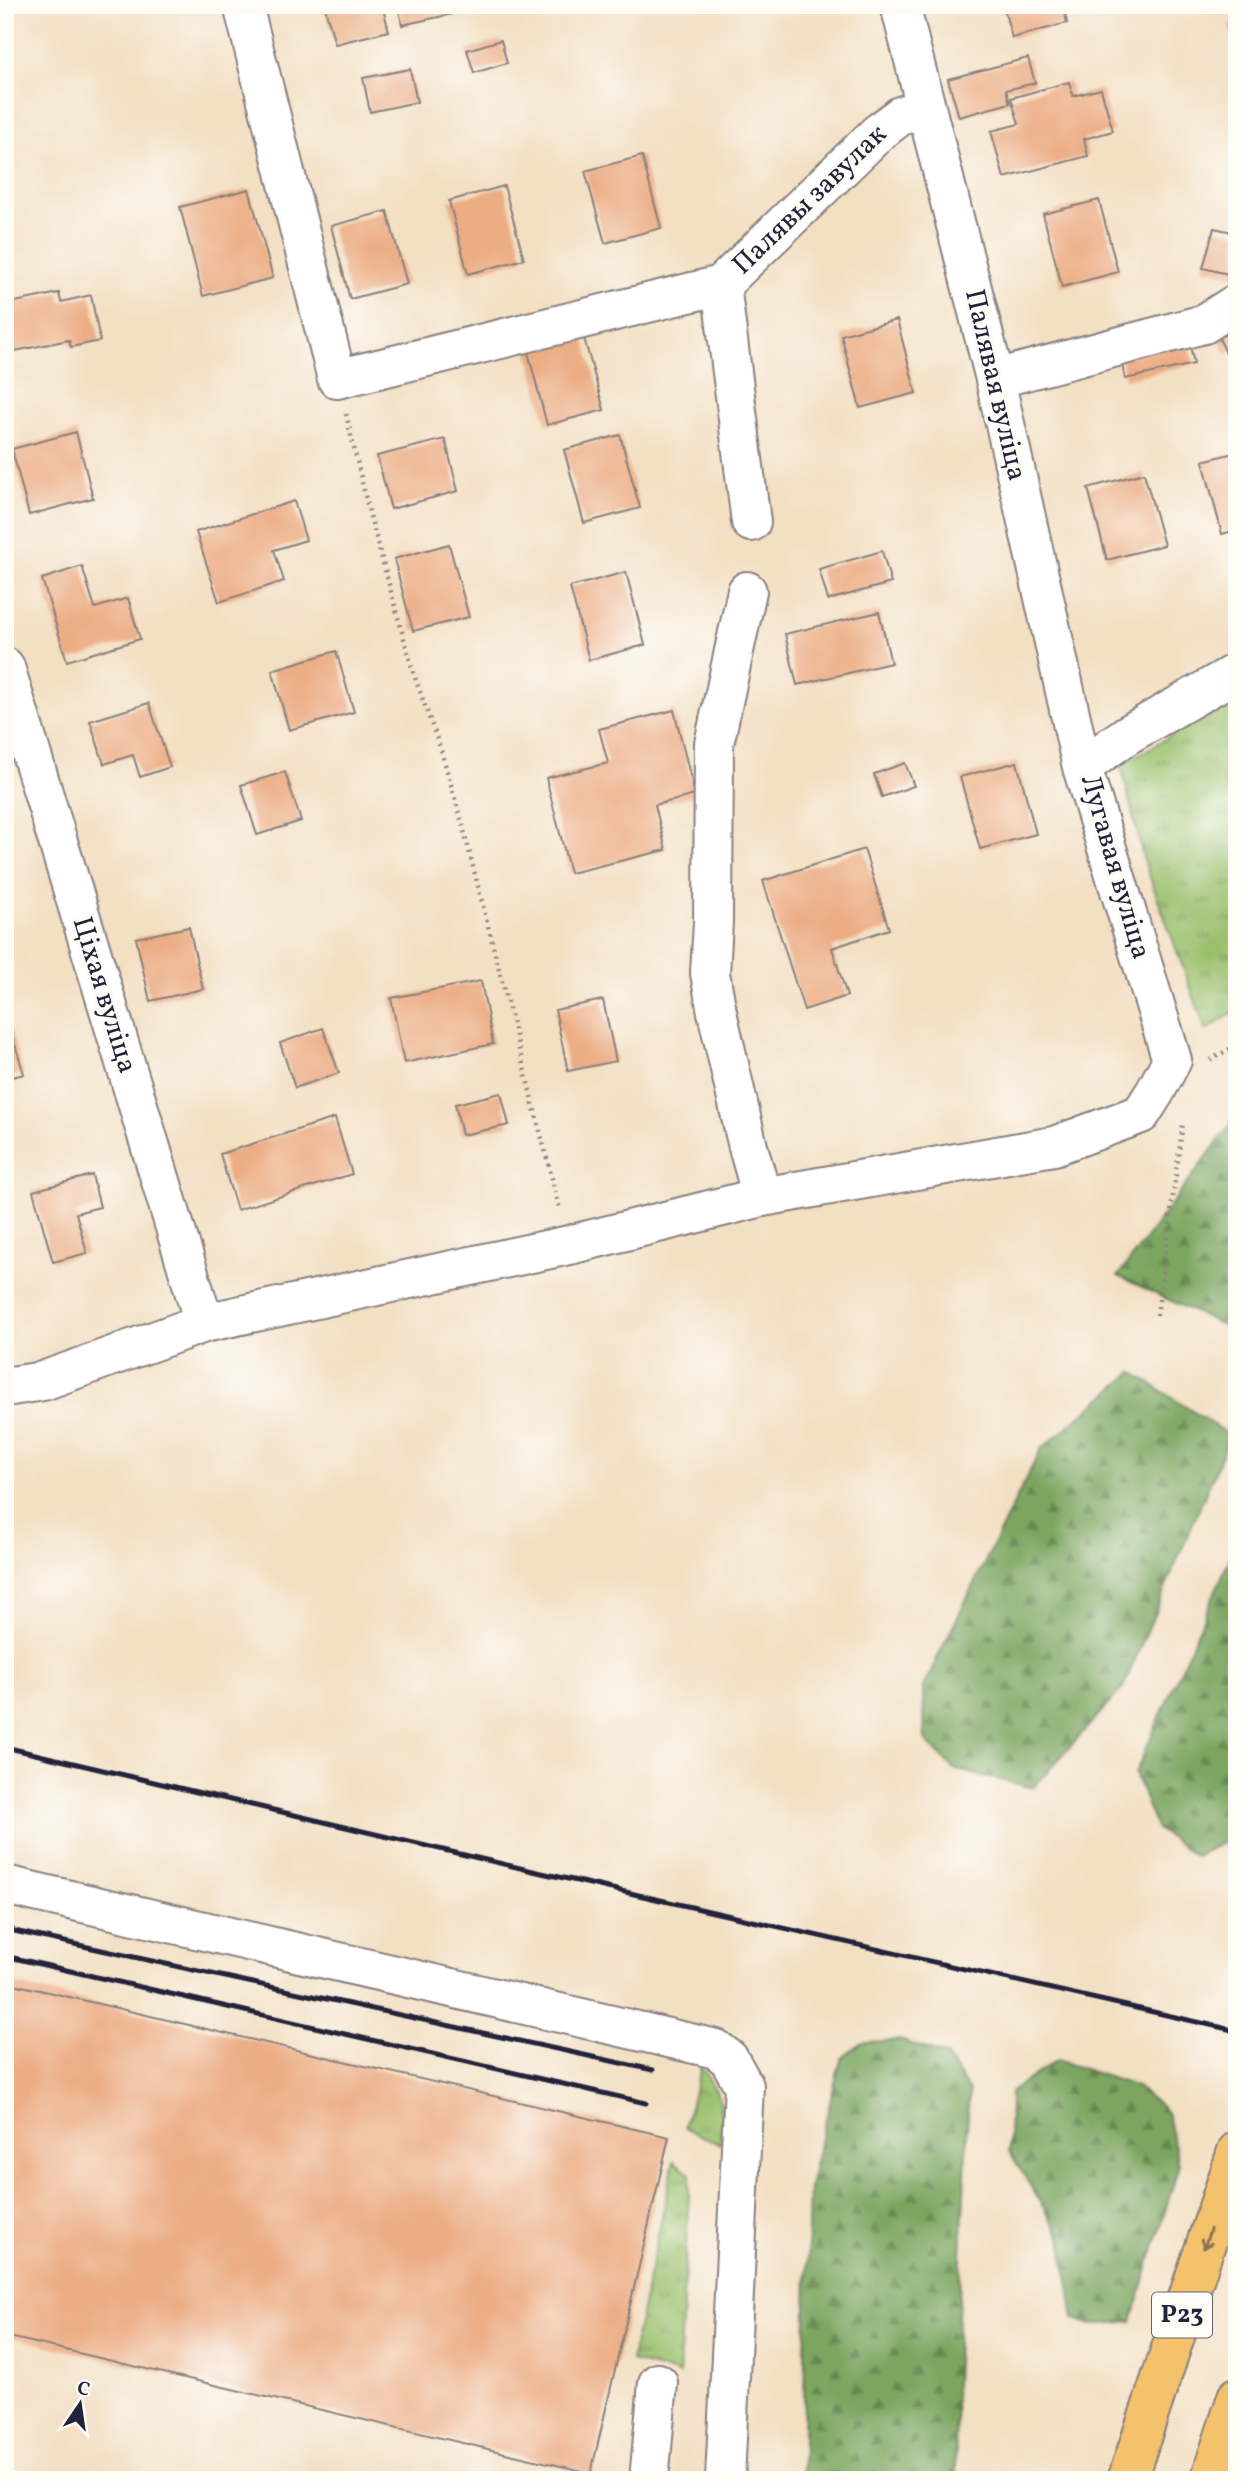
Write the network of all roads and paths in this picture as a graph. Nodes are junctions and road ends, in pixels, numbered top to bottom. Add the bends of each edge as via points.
1 (243, 5) edge
2 (900, 5) edge
3 (926, 107) junction
4 (721, 285) junction
5 (1237, 303) edge
6 (337, 379) junction
7 (995, 379) junction
8 (751, 522) dead end
9 (747, 591) dead end
10 (5, 667) edge
11 (1237, 672) edge
12 (1082, 767) junction
13 (1172, 1060) junction
14 (762, 1198) junction
15 (569, 1245) junction
16 (1157, 1315) dead end
17 (204, 1323) junction
18 (5, 1387) edge
19 (5, 1885) edge
20 (1237, 2151) edge
21 (658, 2383) dead end
22 (1237, 2396) edge
23 (649, 2480) edge
24 (725, 2480) edge
25 (1127, 2480) edge
26 (1210, 2480) edge

1 - 6 street
2 - 3 street, Палявая вуліца
3 - 4 street, Палявы завулак via 900,116 878,133
3 - 7 street, Палявая вуліца
4 - 6 street
4 - 8 street, Палявы завулак
5 - 7 street via 1204,324
6 - 15 path via 404,637 462,823
7 - 12 street, Палявая вуліца
9 - 14 street via 714,744 710,973
10 - 17 street, Ціхая вуліца
11 - 12 street, Лугавая вуліца via 1127,735
12 - 13 street, Лугавая вуліца
13 - 14 street via 1141,1114 1054,1146
13 - 16 path via 1183,1125
14 - 15 street
15 - 17 street
17 - 18 street via 43,1381
19 - 24 street via 716,2049 729,2059 744,2085
20 -> 25 highway, Р23
21 - 23 street
22 - 26 highway

